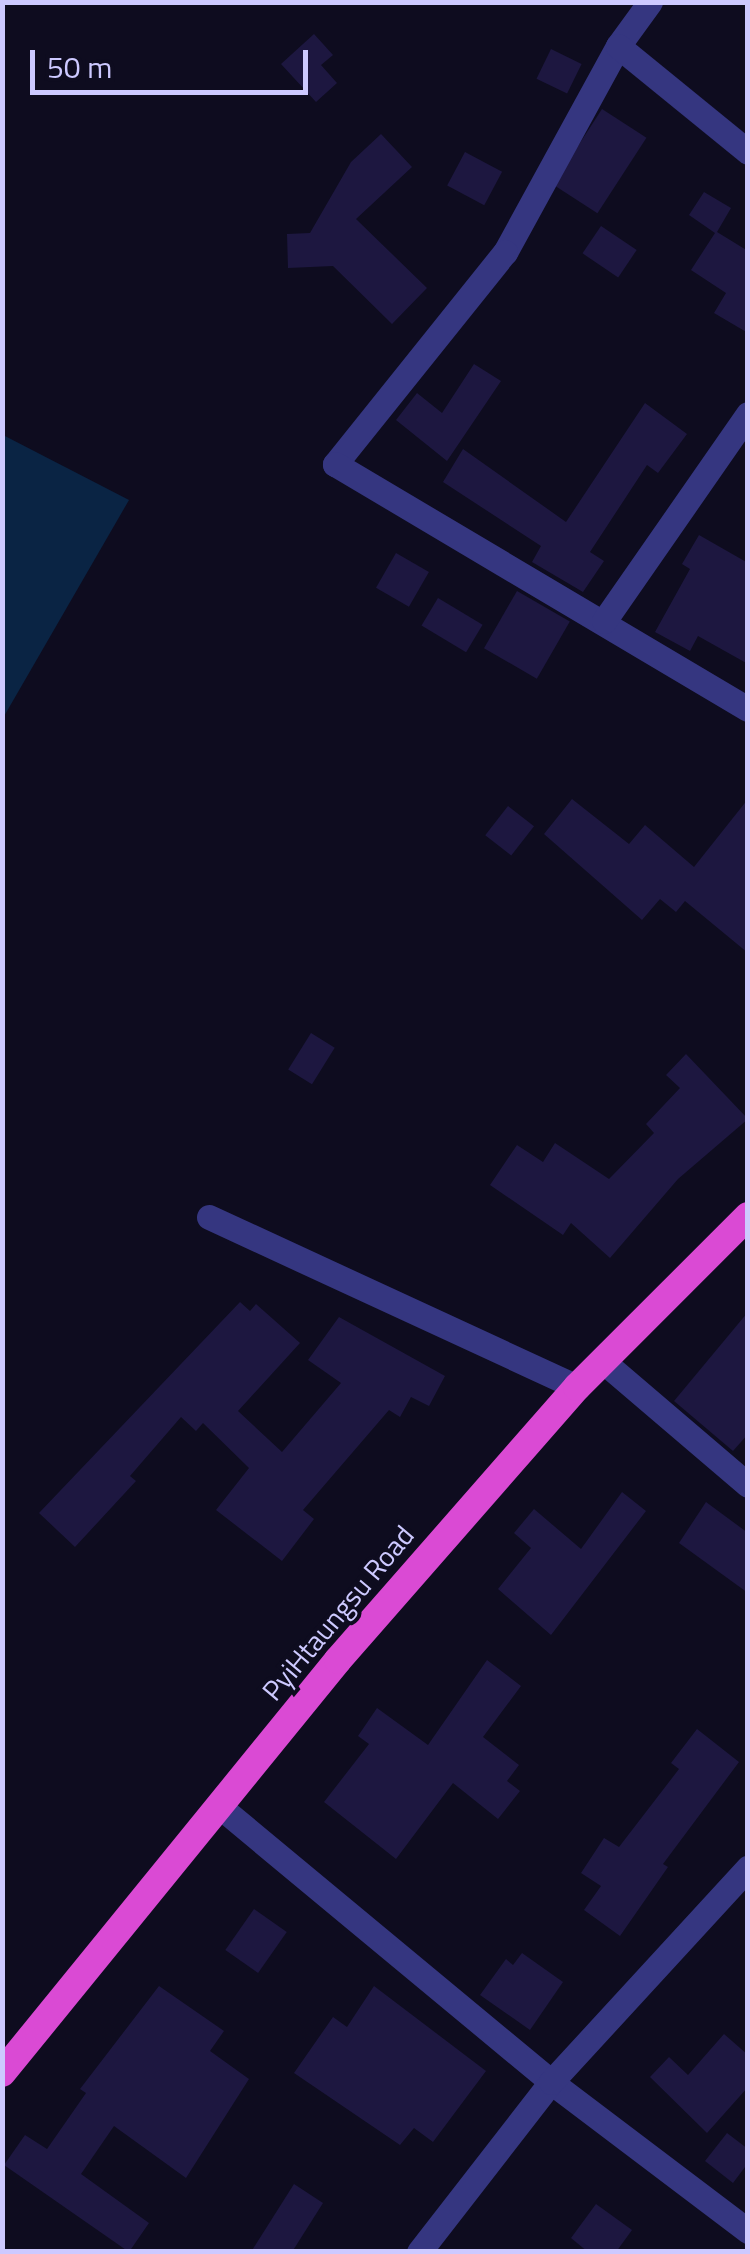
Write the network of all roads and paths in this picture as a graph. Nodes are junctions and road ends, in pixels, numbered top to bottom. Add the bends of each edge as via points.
1 (650, 2) edge
2 (618, 46) junction
3 (748, 152) edge
4 (748, 414) edge
5 (604, 621) junction
6 (748, 709) edge
7 (748, 1216) edge
8 (209, 1218) dead end
9 (605, 1363) junction
10 (577, 1387) junction
11 (748, 1484) edge
12 (219, 1806) junction
13 (748, 1868) edge
14 (2, 2073) edge
15 (552, 2082) junction
16 (748, 2230) edge
17 (419, 2252) edge

1 - 2 street
2 - 3 street
2 - 5 street via 505,252 335,464
4 - 5 street
5 - 6 street
7 - 9 highway, PyiHtaungsu Road
8 - 10 street
9 - 10 highway, PyiHtaungsu Road
9 - 11 street
10 - 12 highway, PyiHtaungsu Road
12 - 14 highway, PyiHtaungsu Road
12 - 15 street
13 - 15 street
15 - 16 street
15 - 17 street

